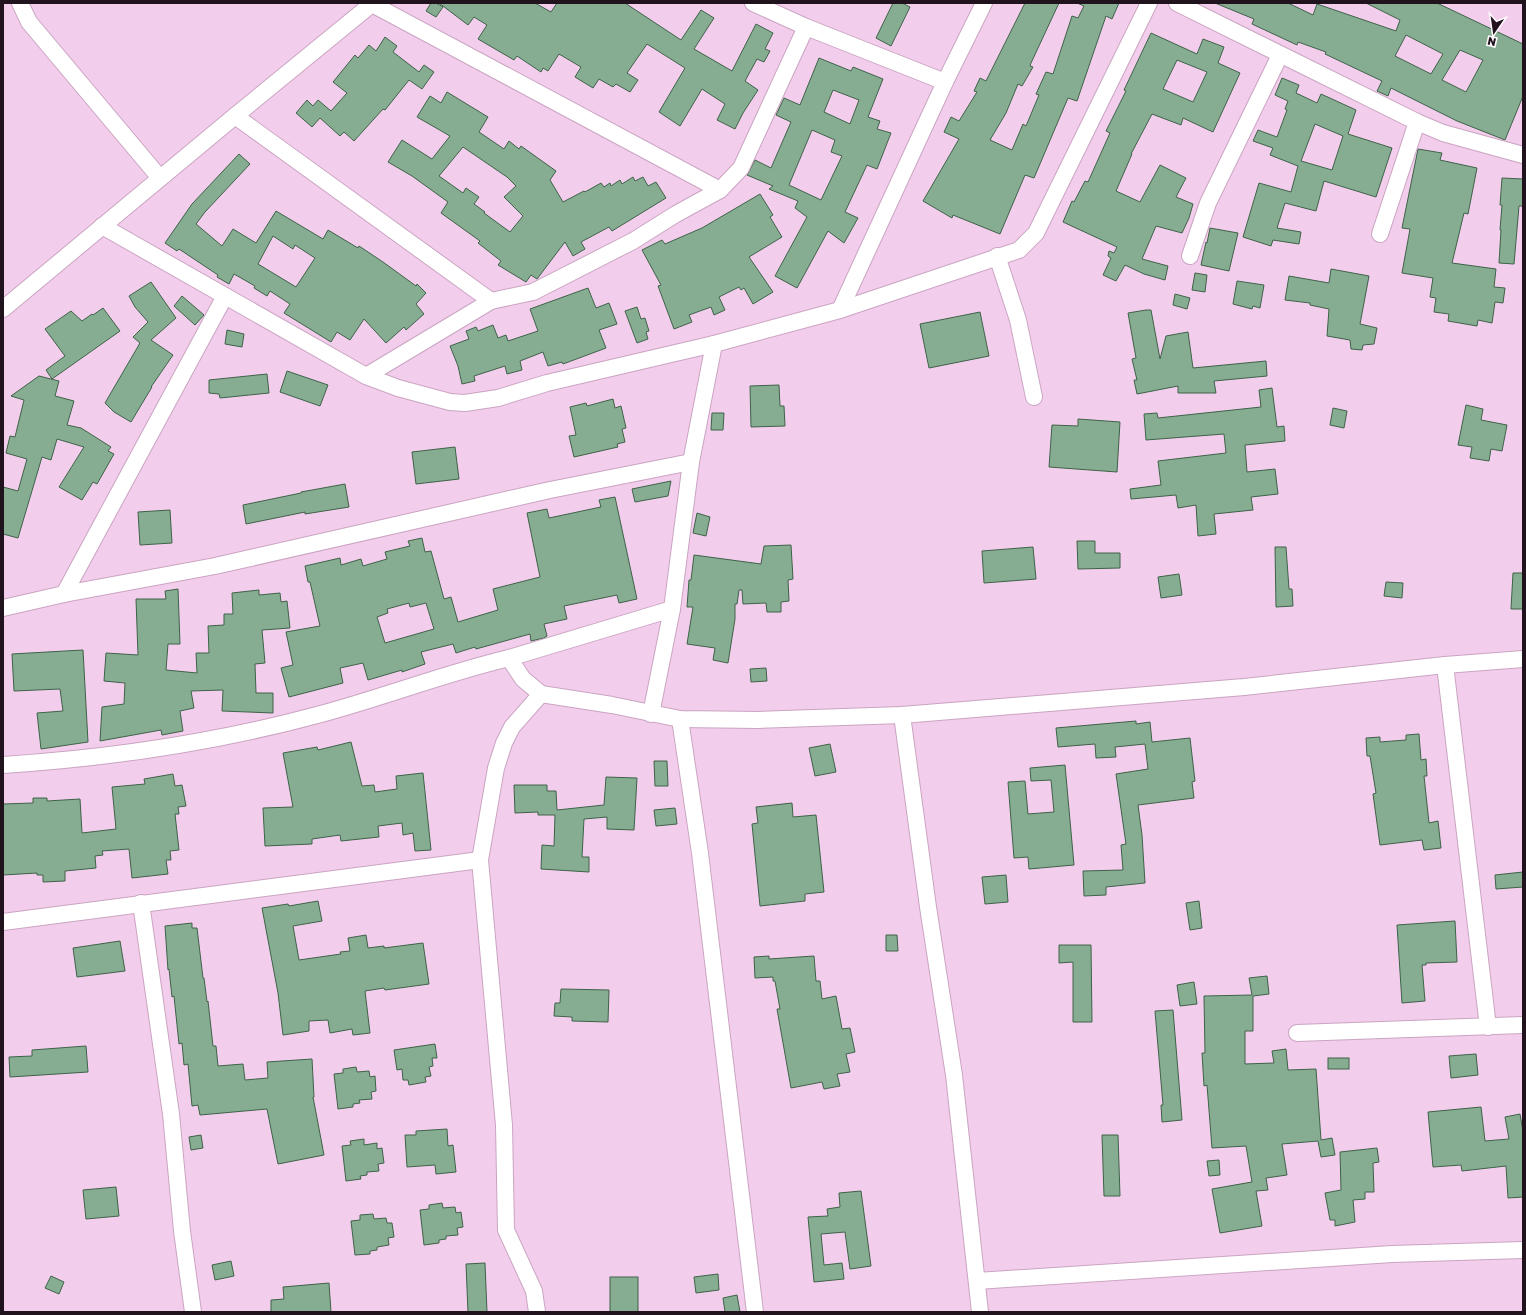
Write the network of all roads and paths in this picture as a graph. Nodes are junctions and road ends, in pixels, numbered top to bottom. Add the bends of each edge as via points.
1 (20, 3) edge
2 (372, 3) edge
3 (752, 3) edge
4 (984, 3) edge
5 (1149, 3) edge
6 (1177, 3) edge
7 (806, 27) junction
8 (1280, 55) junction
9 (945, 82) junction
10 (235, 116) junction
11 (1417, 122) junction
12 (1523, 155) edge
13 (160, 178) junction
14 (720, 190) junction
15 (102, 226) junction
16 (1380, 234) dead end
17 (997, 256) junction
18 (1190, 256) dead end
19 (225, 296) junction
20 (491, 301) junction
21 (3, 309) edge
22 (840, 310) junction
23 (714, 344) junction
24 (366, 376) junction
25 (1034, 397) dead end
26 (691, 462) junction
27 (64, 594) junction
28 (3, 608) edge
29 (672, 609) junction
30 (509, 658) junction
31 (1523, 659) edge
32 (1445, 665) junction
33 (541, 694) junction
34 (651, 714) junction
35 (902, 715) junction
36 (680, 719) junction
37 (3, 765) edge
38 (480, 860) junction
39 (141, 903) junction
40 (3, 922) edge
41 (1523, 1025) edge
42 (1488, 1027) junction
43 (1297, 1032) dead end
44 (1523, 1250) edge
45 (977, 1281) junction
46 (193, 1312) edge
47 (537, 1312) edge
48 (755, 1312) edge
49 (980, 1312) edge

1 - 13 street via 29,22
2 - 10 street
2 - 14 street
3 - 7 street
4 - 9 street
5 - 17 street via 1036,233 1019,250
6 - 8 street
7 - 9 street
7 - 14 street via 741,168
8 - 11 street
8 - 18 street via 1208,203
9 - 22 street
10 - 13 street
10 - 20 street
11 - 12 street via 1443,133
11 - 16 street
13 - 15 street
14 - 20 street via 633,241 533,292
15 - 19 street
15 - 21 street
17 - 22 street
17 - 25 street via 1018,320
19 - 24 street
19 - 27 street
20 - 24 street
22 - 23 street
23 - 24 street via 547,383 498,398 465,403 434,399
23 - 26 street
26 - 27 street via 550,490 215,566
26 - 29 street
27 - 28 street
29 - 30 street
29 - 34 street
30 - 33 street via 523,679
30 - 37 street via 320,714 233,734 107,756
31 - 32 street
32 - 35 street via 1244,687
32 - 42 street
33 - 34 street
33 - 38 street via 512,727 504,743 496,768
34 - 36 street
35 - 36 street via 758,720
35 - 45 street via 954,1075
36 - 48 street via 700,853
38 - 39 street
38 - 47 street via 504,1125 506,1230 534,1291
39 - 40 street
39 - 46 street via 171,1114
41 - 42 street
42 - 43 street
44 - 45 street via 1392,1254
45 - 49 street

